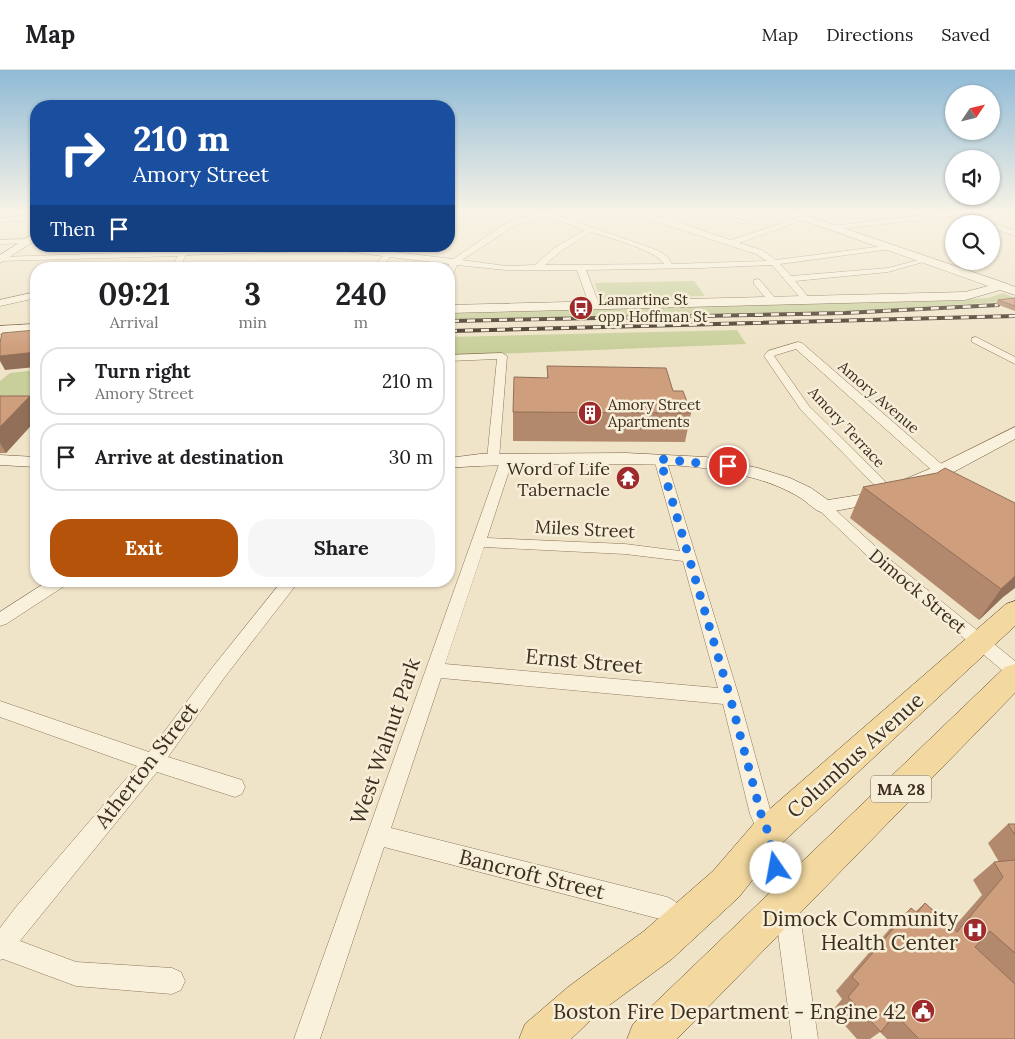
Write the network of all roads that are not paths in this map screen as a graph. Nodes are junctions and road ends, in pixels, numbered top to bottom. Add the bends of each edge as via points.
1 (24, 258) edge
2 (422, 258) edge
3 (460, 258) edge
4 (548, 258) edge
5 (663, 258) edge
6 (768, 258) edge
7 (803, 258) edge
8 (921, 258) edge
9 (1, 259) edge
10 (926, 260) junction
11 (454, 262) joint
12 (455, 262) edge
13 (774, 262) junction
14 (669, 266) junction
15 (538, 268) junction
16 (581, 268) junction
17 (790, 279) junction
18 (757, 282) dead end
19 (1001, 286) junction
20 (1015, 291) edge
21 (30, 296) edge
22 (806, 299) junction
23 (772, 300) junction
24 (0, 303) edge
25 (594, 304) junction
26 (455, 309) edge
27 (30, 328) edge
28 (0, 330) edge
29 (976, 340) dead end
30 (798, 345) joint
31 (455, 358) edge
32 (1015, 361) edge
33 (1015, 432) edge
34 (500, 459) junction
35 (660, 459) junction
36 (0, 460) edge
37 (30, 462) edge
38 (455, 463) edge
39 (941, 470) junction
40 (889, 492) junction
41 (824, 507) junction
42 (478, 542) junction
43 (689, 557) junction
44 (51, 587) edge
45 (286, 587) edge
46 (1015, 611) edge
47 (0, 620) edge
48 (980, 642) junction
49 (434, 670) junction
50 (1015, 671) edge
51 (1015, 675) edge
52 (730, 697) junction
53 (0, 708) edge
54 (153, 762) junction
55 (235, 787) dead end
56 (768, 832) junction
57 (378, 835) junction
58 (786, 902) junction
59 (680, 925) junction
60 (1, 947) edge
61 (172, 981) dead end
62 (307, 1039) edge
63 (540, 1039) edge
64 (648, 1039) edge
65 (806, 1039) edge

1 - 9 street
2 - 11 street
3 - 11 street
4 - 15 street
5 - 14 street
6 - 13 street
7 - 13 street
8 - 10 street
10 - 17 street via 888,270
10 - 19 street
12 - 15 street
13 - 14 street
13 - 17 street
14 - 16 street
15 - 16 street
16 - 25 street
17 - 22 street
18 - 23 street
19 - 20 street
19 - 22 street via 965,296
21 - 24 street
22 - 23 street
23 - 25 street
25 - 26 street
27 - 28 street
29 - 32 street
30 - 39 street, Amory Avenue
30 - 40 street, Amory Terrace via 777,350 769,356 805,408
31 - 34 street, West Walnut Park via 502,356
33 - 39 street
34 - 35 street
34 - 38 street
34 - 42 street, West Walnut Park
35 - 41 street via 743,469 806,492
35 - 43 street
36 - 37 street
39 - 40 street
40 - 41 street via 876,498
41 - 48 street, Dimock Street via 883,562
42 - 43 street, Miles Street via 625,549
42 - 49 street, West Walnut Park
43 - 52 street
44 - 47 street
45 - 54 street, Atherton Street via 218,672
46 - 48 main road, Columbus Avenue / MA 28
48 - 50 street, Dimock Street
48 - 56 main road, Columbus Avenue / MA 28
49 - 52 street, Ernst Street
49 - 57 street, West Walnut Park
51 - 58 main road, MA 28
52 - 56 street
53 - 54 street
54 - 55 street
54 - 60 street, Atherton Street via 24,915
56 - 58 street
56 - 59 main road, Columbus Avenue / MA 28 via 726,884
57 - 59 street, Bancroft Street via 667,909
57 - 62 street, West Walnut Park
58 - 64 main road, MA 28
58 - 65 street
59 - 63 main road, Columbus Avenue / MA 28 via 582,1001
60 - 61 street via 76,974

